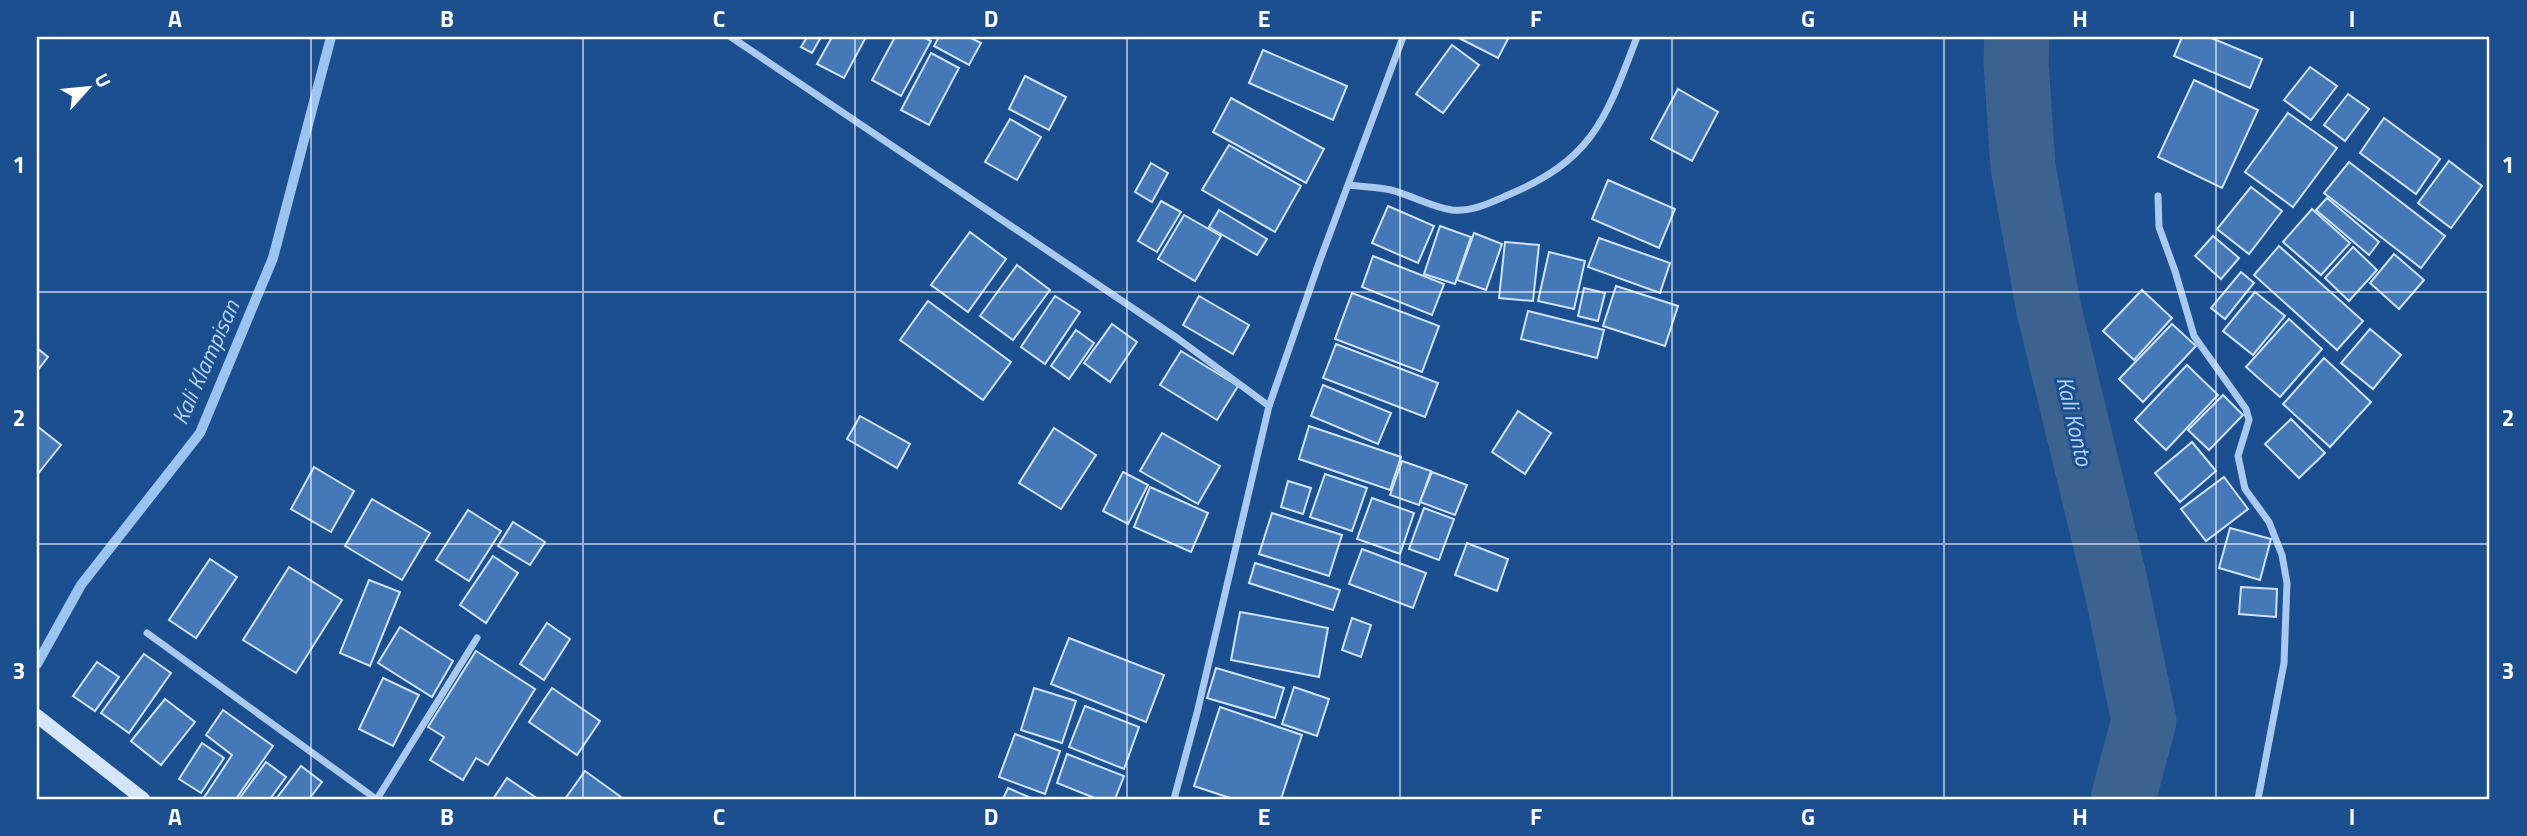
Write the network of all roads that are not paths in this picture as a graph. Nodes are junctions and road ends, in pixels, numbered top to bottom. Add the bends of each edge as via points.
1 (731, 37) edge
2 (1404, 37) edge
3 (1637, 37) edge
4 (1349, 185) junction
5 (2158, 196) dead end
6 (1269, 406) junction
7 (147, 633) dead end
8 (477, 638) dead end
9 (37, 716) edge
10 (143, 799) edge
11 (377, 799) edge
12 (1174, 799) edge
13 (2258, 799) edge

1 - 6 street via 1177,338
2 - 4 street
3 - 4 street via 1607,110 1588,142 1531,185 1465,210 1390,190
4 - 6 street
5 - 13 street via 2159,228 2194,336 2246,409 2249,421 2238,456 2245,489 2269,523 2287,583 2284,663
6 - 12 street
7 - 11 street
8 - 11 street
9 - 10 street

